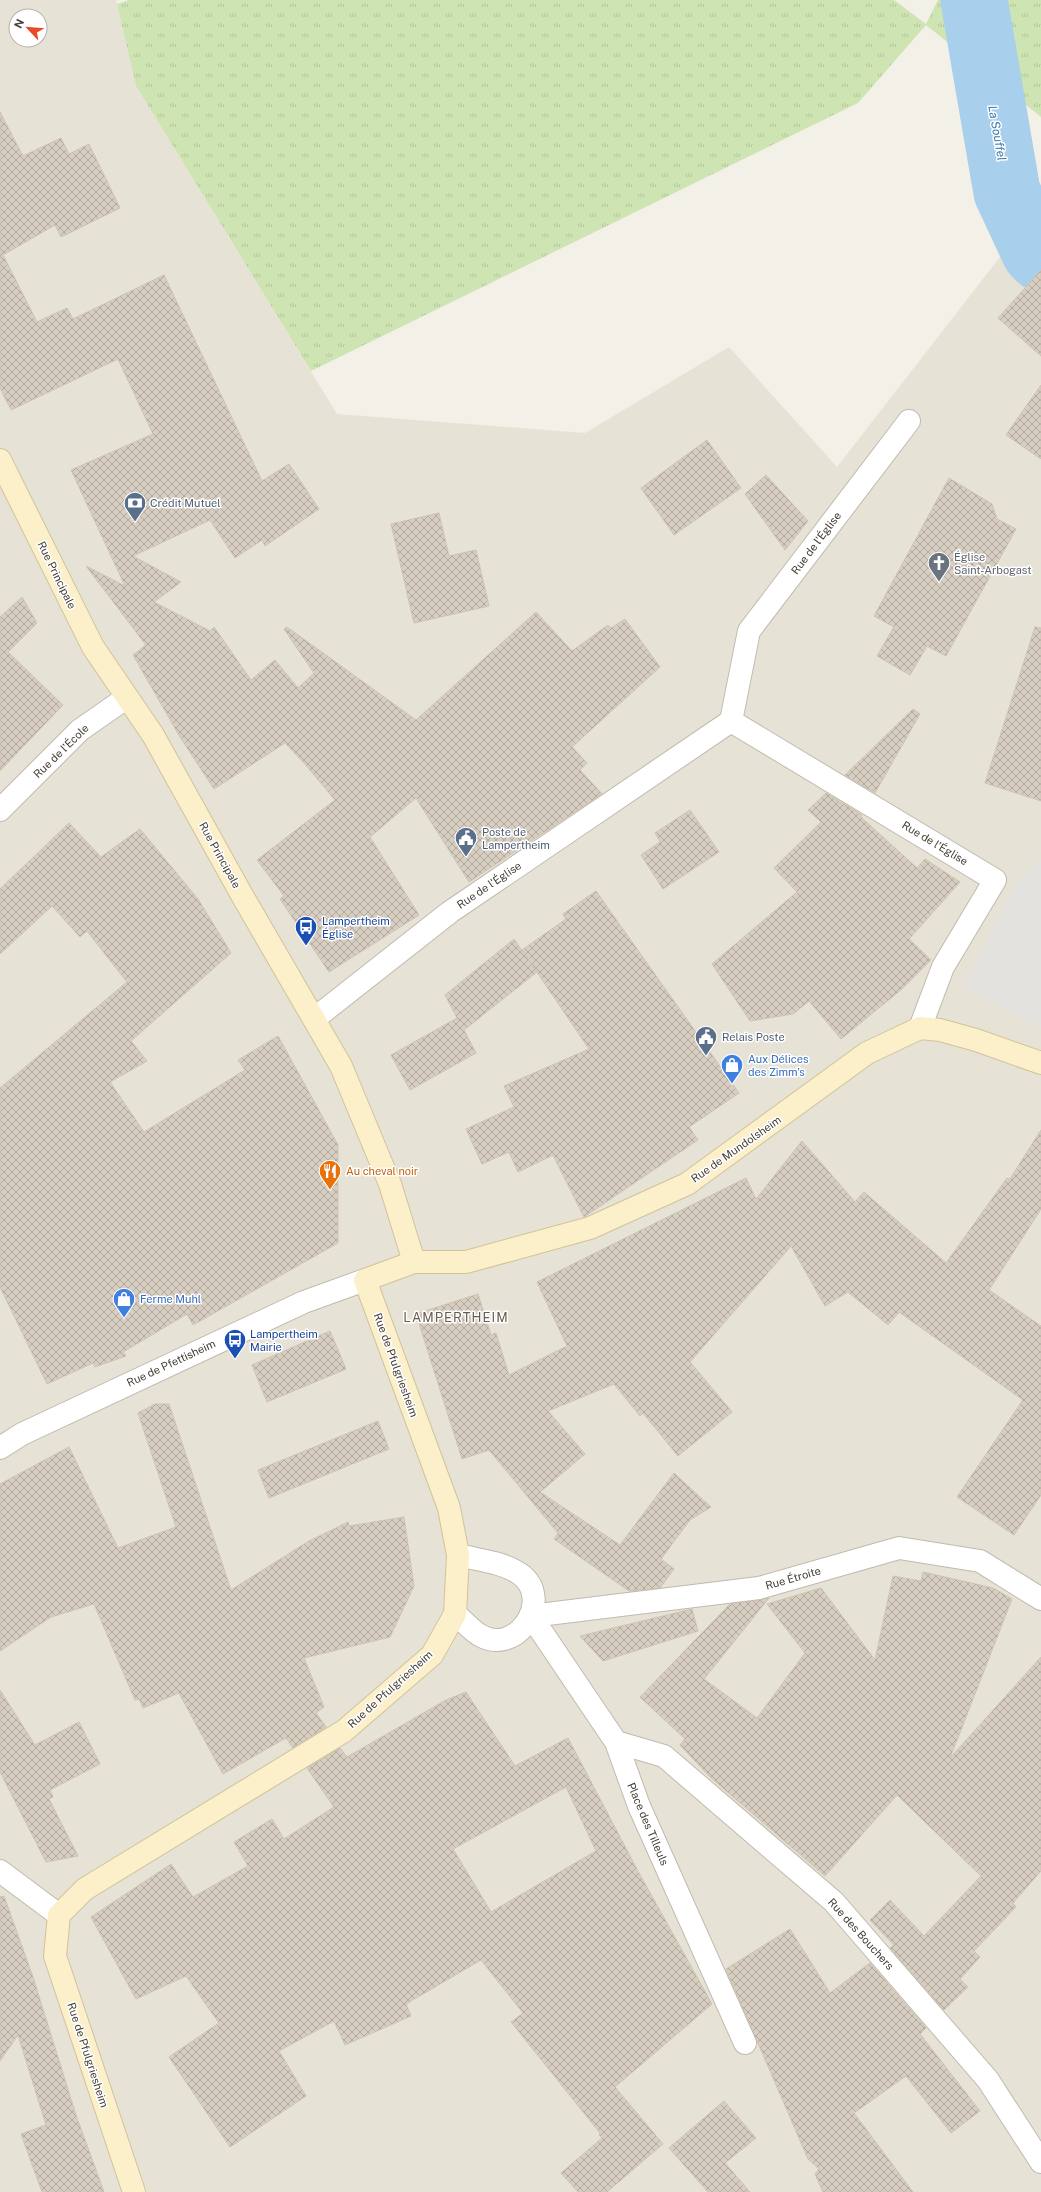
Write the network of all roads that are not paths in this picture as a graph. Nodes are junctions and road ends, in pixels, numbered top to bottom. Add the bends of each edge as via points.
1 (909, 421) dead end
2 (0, 460) edge
3 (126, 698) junction
4 (731, 721) junction
5 (0, 810) edge
6 (314, 1019) junction
7 (920, 1028) junction
8 (1041, 1063) edge
9 (414, 1262) junction
10 (366, 1280) junction
11 (0, 1448) edge
12 (458, 1555) junction
13 (1041, 1599) edge
14 (455, 1614) junction
15 (531, 1616) junction
16 (616, 1742) junction
17 (0, 1871) edge
18 (59, 1915) junction
19 (745, 2043) dead end
20 (1041, 2162) edge
21 (134, 2192) edge

1 - 4 street, Rue de l'Église via 750,631
2 - 3 main road, Rue Principale via 93,647
3 - 5 street, Rue de l'École via 80,730
3 - 6 main road, Rue Principale via 153,735
4 - 6 street, Rue de l'Église via 450,912
4 - 7 street, Rue de l'Église via 996,880 943,967
6 - 9 main road, Rue Principale via 341,1066 360,1110 390,1184
7 - 8 main road via 940,1030 969,1038
7 - 9 main road, Rue de Mundolsheim via 867,1053 687,1184 590,1228 466,1262
9 - 10 main road, Rue de Pfettisheim
10 - 11 street, Rue de Pfettisheim via 304,1302 212,1344 22,1434
10 - 12 main road, Rue de Pfulgriesheim via 449,1508
12 - 14 main road, Rue de Pfulgriesheim
12 - 15 street via 508,1567 521,1574 530,1587 534,1601
13 - 15 street, Rue Étroite via 980,1561 899,1548 759,1588
14 - 15 street via 479,1635 493,1639 505,1639 516,1635
14 - 18 main road, Rue de Pfulgriesheim via 432,1655 344,1731 85,1889
15 - 16 street, Place des Tilleuls
16 - 19 street, Place des Tilleuls via 639,1806
16 - 20 street, Rue des Bouchers via 664,1756 834,1902 988,2080
17 - 18 street
18 - 21 main road, Rue de Pfulgriesheim via 56,1956

